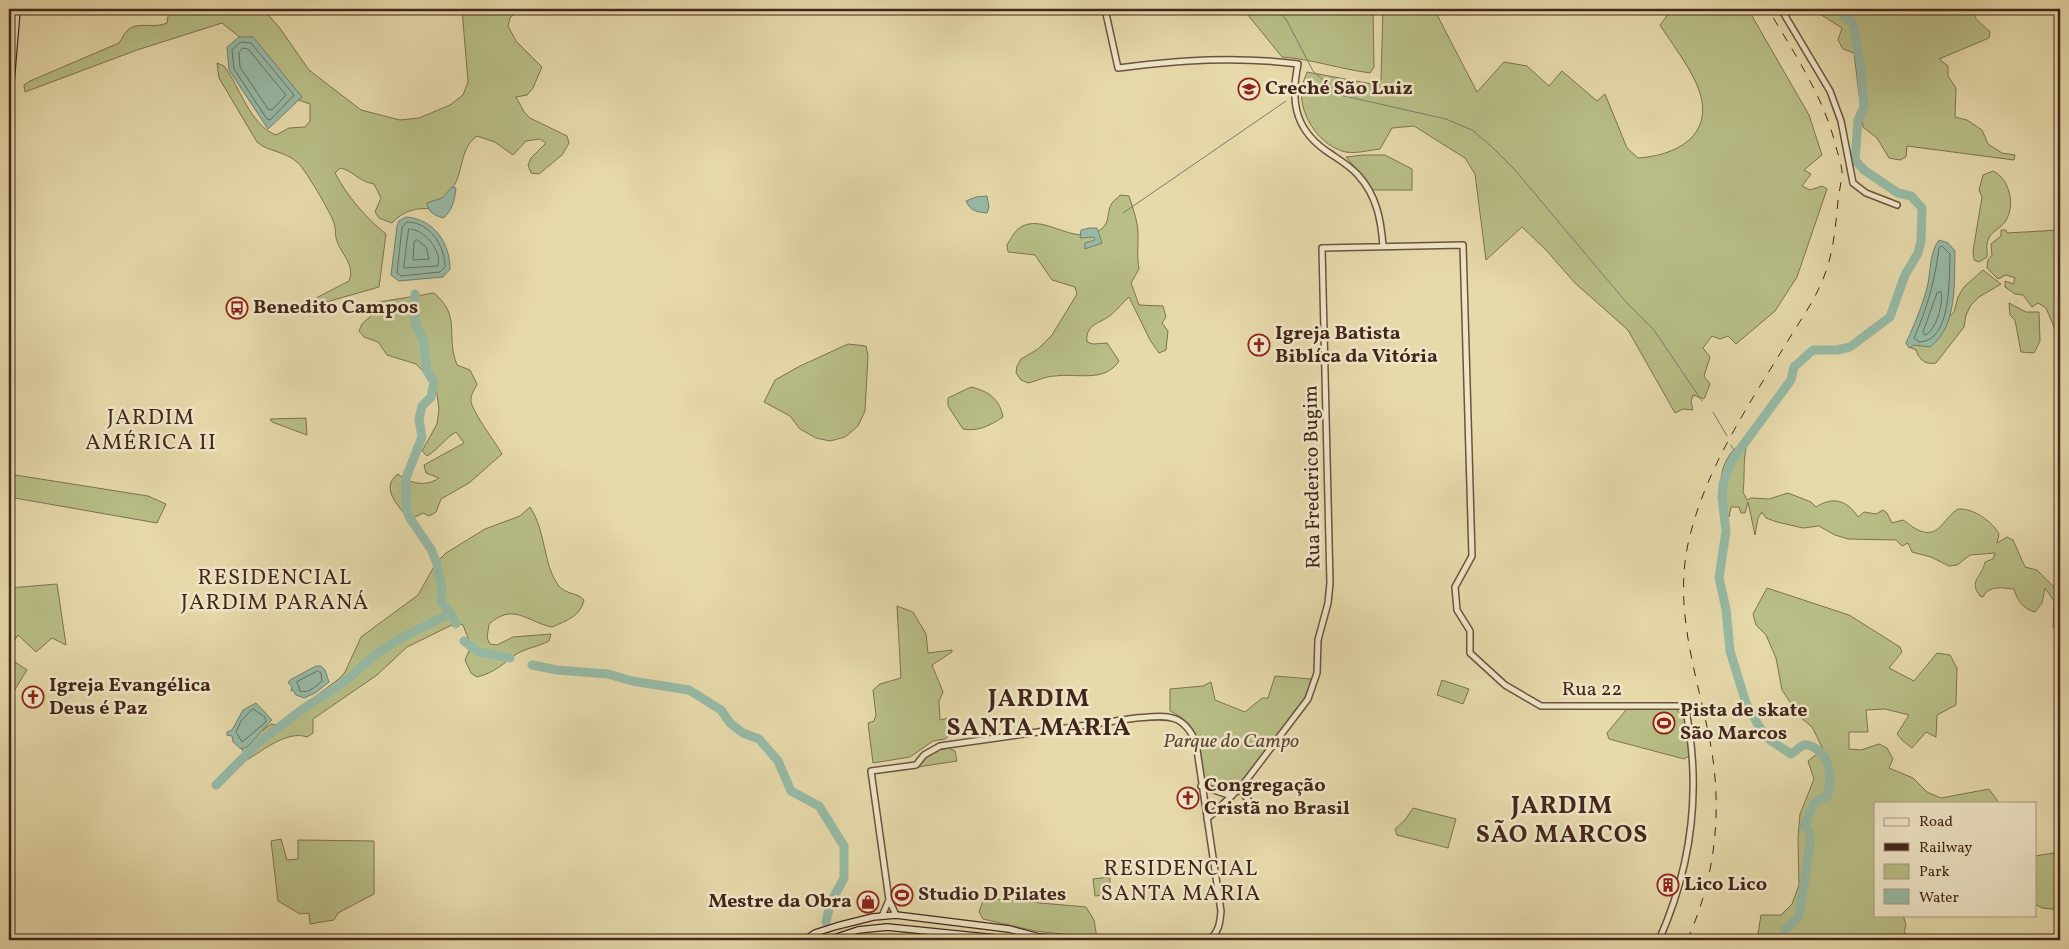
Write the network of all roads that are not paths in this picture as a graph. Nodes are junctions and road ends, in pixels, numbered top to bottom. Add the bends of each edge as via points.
1 (17, 9) edge
2 (1104, 9) edge
3 (1781, 9) edge
4 (9, 106) edge
5 (1896, 205) dead end
6 (1383, 246) junction
7 (1201, 786) junction
8 (1242, 786) junction
9 (1213, 790) junction
10 (1221, 793) junction
11 (1232, 796) junction
12 (1204, 800) junction
13 (1249, 800) dead end
14 (1220, 806) junction
15 (1206, 819) junction
16 (888, 900) junction
17 (896, 915) junction
18 (882, 916) junction
19 (887, 926) junction
20 (815, 933) junction
21 (805, 940) edge
22 (814, 940) edge
23 (828, 940) edge
24 (1016, 940) edge
25 (1075, 940) edge
26 (1208, 940) edge
27 (1658, 940) edge

1 - 4 main road
2 - 6 street via 1118,68 1180,60 1251,58 1298,64 1293,90 1298,116 1313,139 1346,164 1369,190 1382,223
3 - 5 street via 1830,92 1841,121 1854,183 1866,193
6 - 8 street, Rua Frederico Bugim via 1322,248 1328,602 1318,640 1317,673 1308,699
6 - 27 street, Rua 22 via 1463,245 1472,556 1457,580 1454,596 1457,610 1472,636 1470,653 1505,685 1541,706 1685,706 1694,766 1688,853 1679,890
7 - 9 street
7 - 12 street
7 - 16 street via 1192,732 1166,715 940,746 924,755 916,765 871,772
8 - 11 street, Rua Frederico Bugim
8 - 13 street via 1242,792
9 - 10 street
9 - 12 street via 1207,792
10 - 11 street
10 - 14 street via 1224,799
11 - 14 street, Rua Frederico Bugim
12 - 14 street via 1211,808
12 - 15 street
14 - 15 street, Rua Frederico Bugim
15 - 26 street via 1221,911 1219,926 1214,937
16 - 17 street
16 - 18 street
17 - 18 main road
17 - 19 main road via 894,922
17 - 25 main road
18 - 20 main road
19 - 23 main road via 858,930
19 - 24 main road
20 - 21 main road
20 - 22 main road

